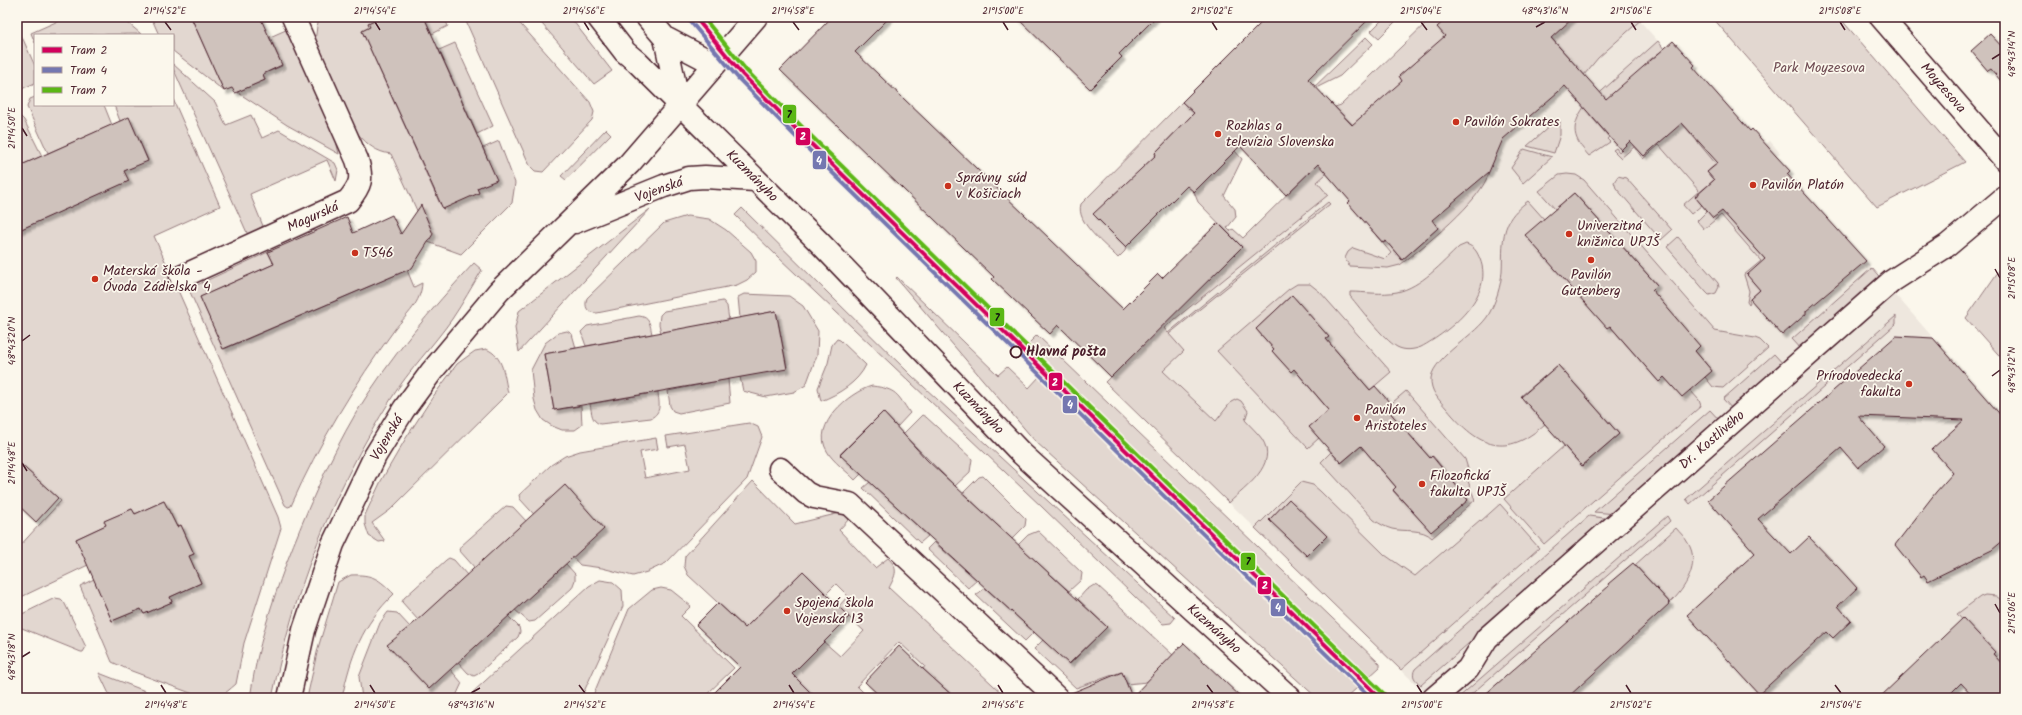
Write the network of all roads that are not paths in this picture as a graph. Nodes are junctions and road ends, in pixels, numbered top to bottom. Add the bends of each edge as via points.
1 (293, 17) edge
2 (598, 17) edge
3 (647, 17) edge
4 (756, 17) edge
5 (1881, 17) edge
6 (665, 38) junction
7 (715, 64) junction
8 (679, 104) junction
9 (2005, 160) edge
10 (755, 180) junction
11 (2005, 196) edge
12 (567, 225) junction
13 (181, 277) dead end
14 (780, 469) dead end
15 (289, 698) edge
16 (1057, 698) edge
17 (1290, 698) edge
18 (1434, 698) edge

1 - 13 street, Magurská via 357,160 361,182 348,202
2 - 8 street, Kuzmányho via 625,52
3 - 6 street
4 - 7 street, Vojenská
5 - 9 street, Moyzesova
6 - 7 street
6 - 8 street
7 - 8 street, Vojenská
8 - 10 street, Kuzmányho
8 - 12 street, Vojenská via 629,164
10 - 12 street, Vojenská via 689,178
10 - 17 street, Kuzmányho via 820,242 1022,454
11 - 18 street, Dr. Kostlivého via 1961,235 1892,281 1487,638 1468,669
12 - 15 street, Vojenská via 498,292 432,371 404,409 375,456 333,544 317,587 304,630
14 - 16 street via 814,497 850,504

